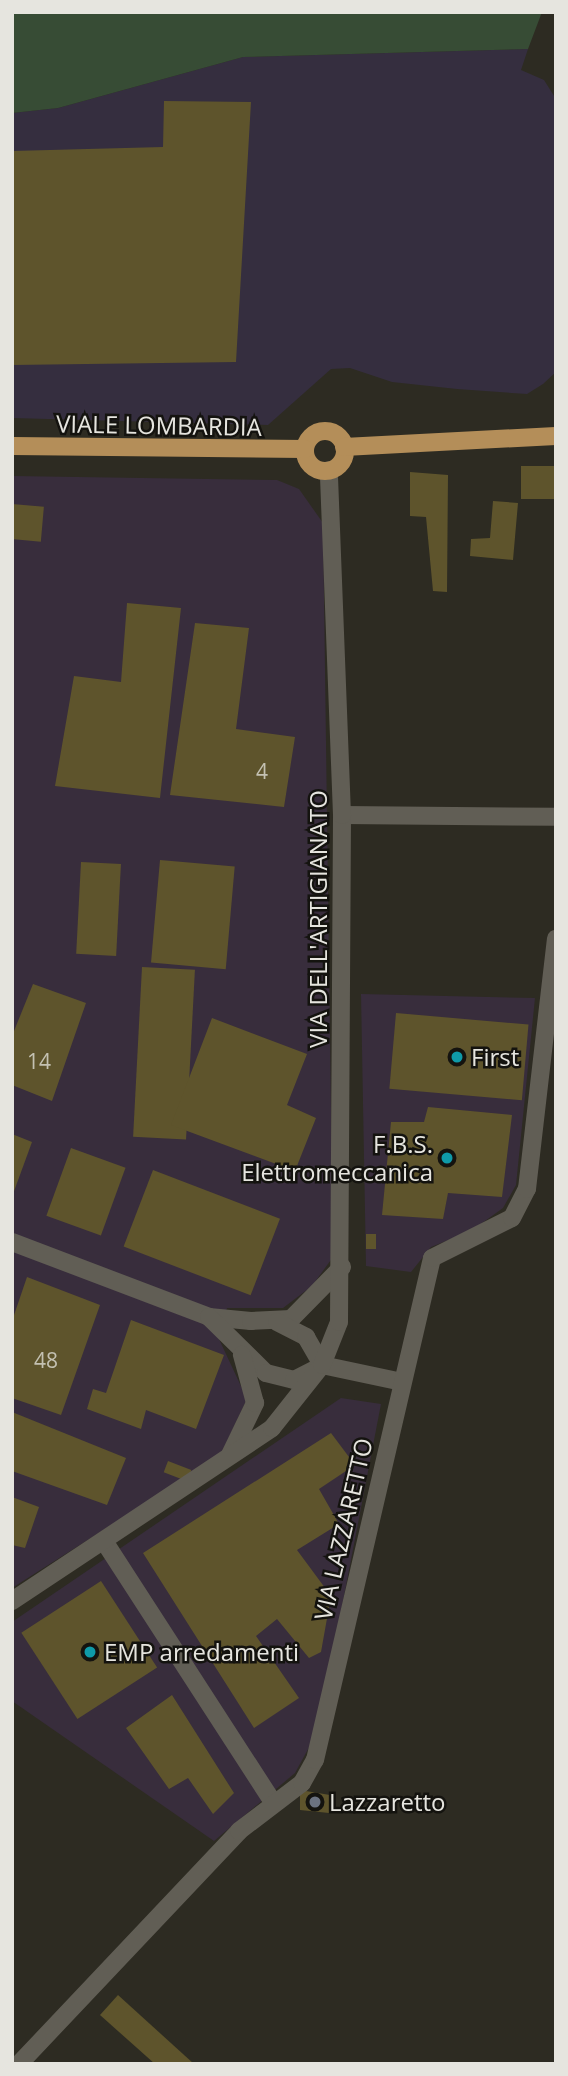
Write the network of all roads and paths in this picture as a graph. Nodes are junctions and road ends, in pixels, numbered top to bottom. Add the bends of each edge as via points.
1 (556, 436) edge
2 (12, 446) edge
3 (344, 447) junction
4 (305, 449) junction
5 (329, 470) junction
6 (342, 815) junction
7 (556, 817) edge
8 (556, 939) edge
9 (12, 1242) edge
10 (344, 1264) junction
11 (209, 1317) junction
12 (274, 1322) junction
13 (235, 1343) junction
14 (322, 1365) junction
15 (401, 1382) junction
16 (226, 1461) junction
17 (104, 1541) junction
18 (12, 1601) edge
19 (273, 1802) junction
20 (19, 2064) edge

1 - 3 main road
2 - 4 main road, VIALE LOMBARDIA
3 - 4 main road via 326,431 314,434
3 - 5 main road via 340,464
4 - 5 main road via 312,466
5 - 6 street, VIA DELL'ARTIGIANATO
6 - 7 street
6 - 10 street, VIA DELL'ARTIGIANATO
8 - 15 street, VIA LAZZARETTO via 527,1189 512,1218 432,1258
9 - 11 street
10 - 12 street via 310,1306
10 - 14 street, VIA DELL'ARTIGIANATO via 339,1322
11 - 12 street
11 - 13 street
12 - 14 street via 306,1337
13 - 14 street via 280,1379 294,1380
13 - 16 street via 249,1365 255,1402
14 - 15 street
14 - 16 street, VIA DELL'ARTIGIANATO via 272,1428
15 - 19 street, VIA LAZZARETTO via 315,1760 302,1783
16 - 17 street, VIA DELL'ARTIGIANATO
17 - 18 street, VIA DELL'ARTIGIANATO
17 - 19 street
19 - 20 street, VIA LAZZARETTO

